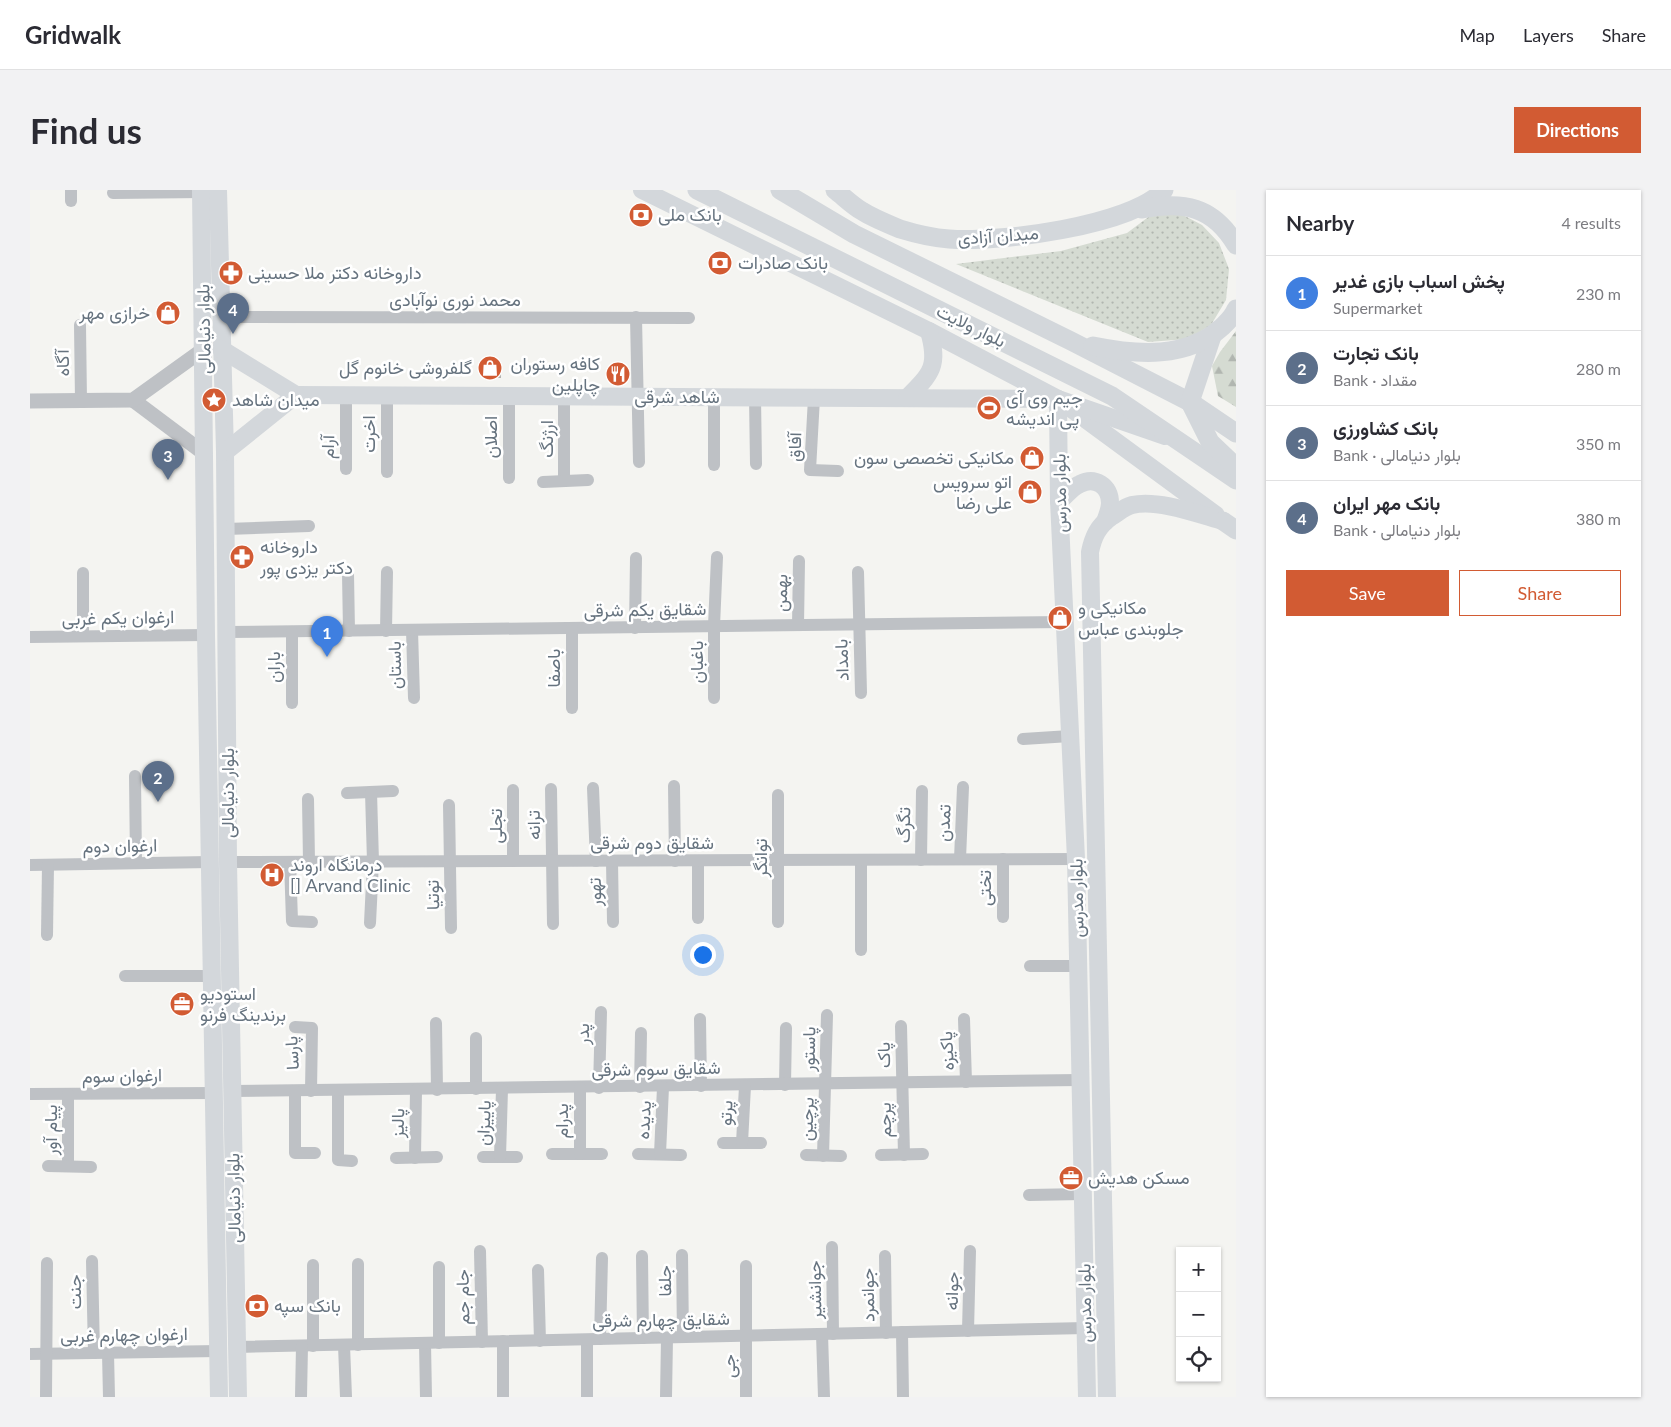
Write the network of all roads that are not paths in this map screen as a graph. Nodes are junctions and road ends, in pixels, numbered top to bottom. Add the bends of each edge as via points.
1 (642, 190) edge
2 (697, 190) edge
3 (780, 190) edge
4 (835, 190) edge
5 (1164, 190) edge
6 (207, 191) edge
7 (113, 193) dead end
8 (1134, 211) junction
9 (1236, 245) edge
10 (1236, 309) edge
11 (220, 317) junction
12 (636, 318) junction
13 (689, 318) dead end
14 (80, 325) dead end
15 (929, 330) junction
16 (1212, 336) junction
17 (1071, 341) junction
18 (213, 349) junction
19 (296, 395) junction
20 (346, 395) junction
21 (387, 395) junction
22 (509, 396) junction
23 (564, 396) junction
24 (639, 397) junction
25 (714, 397) junction
26 (755, 397) junction
27 (814, 398) junction
28 (907, 398) junction
29 (1058, 399) junction
30 (133, 400) junction
31 (30, 401) edge
32 (81, 401) junction
33 (1190, 402) junction
34 (1236, 433) edge
35 (1179, 441) junction
36 (225, 452) junction
37 (205, 454) junction
38 (639, 462) dead end
39 (756, 464) dead end
40 (714, 465) dead end
41 (1236, 467) edge
42 (346, 469) dead end
43 (838, 471) dead end
44 (387, 472) dead end
45 (508, 478) dead end
46 (588, 480) dead end
47 (1236, 480) edge
48 (564, 481) junction
49 (544, 482) dead end
50 (1059, 501) junction
51 (1105, 522) junction
52 (1230, 525) edge
53 (309, 526) dead end
54 (226, 529) junction
55 (717, 557) dead end
56 (636, 558) dead end
57 (799, 561) dead end
58 (387, 572) dead end
59 (858, 572) dead end
60 (83, 574) dead end
61 (348, 574) dead end
62 (1064, 622) junction
63 (858, 625) junction
64 (714, 626) junction
65 (798, 626) junction
66 (572, 628) junction
67 (635, 628) junction
68 (412, 630) junction
69 (349, 631) junction
70 (386, 631) junction
71 (227, 632) junction
72 (292, 632) junction
73 (206, 634) junction
74 (83, 636) junction
75 (30, 637) edge
76 (861, 693) dead end
77 (414, 698) dead end
78 (714, 698) dead end
79 (292, 703) dead end
80 (572, 708) dead end
81 (1070, 736) junction
82 (1023, 739) dead end
83 (135, 776) dead end
84 (674, 786) dead end
85 (963, 787) dead end
86 (593, 788) dead end
87 (551, 789) dead end
88 (513, 790) dead end
89 (394, 791) dead end
90 (922, 791) dead end
91 (371, 792) junction
92 (347, 794) dead end
93 (778, 795) dead end
94 (308, 799) dead end
95 (449, 804) dead end
96 (960, 859) junction
97 (1003, 859) junction
98 (1076, 859) junction
99 (675, 860) junction
100 (778, 860) junction
101 (861, 860) junction
102 (921, 860) junction
103 (513, 861) junction
104 (552, 861) junction
105 (596, 861) junction
106 (612, 861) junction
107 (698, 861) junction
108 (210, 862) junction
109 (228, 862) junction
110 (290, 862) junction
111 (309, 862) junction
112 (372, 862) junction
113 (450, 862) junction
114 (136, 863) junction
115 (30, 865) edge
116 (48, 865) junction
117 (1002, 917) dead end
118 (698, 918) dead end
119 (312, 922) dead end
120 (613, 922) dead end
121 (778, 922) dead end
122 (370, 923) dead end
123 (553, 924) dead end
124 (451, 928) dead end
125 (48, 936) dead end
126 (861, 950) dead end
127 (1030, 966) dead end
128 (1078, 966) junction
129 (125, 976) dead end
130 (212, 976) junction
131 (601, 1012) dead end
132 (827, 1015) dead end
133 (700, 1019) dead end
134 (964, 1019) dead end
135 (436, 1023) dead end
136 (902, 1026) dead end
137 (295, 1027) dead end
138 (786, 1028) dead end
139 (641, 1032) dead end
140 (476, 1038) dead end
141 (1080, 1080) junction
142 (966, 1082) junction
143 (902, 1083) junction
144 (825, 1084) junction
145 (785, 1085) junction
146 (701, 1086) junction
147 (744, 1086) junction
148 (640, 1087) junction
149 (663, 1087) junction
150 (580, 1088) junction
151 (599, 1088) junction
152 (476, 1089) junction
153 (502, 1089) junction
154 (338, 1090) junction
155 (416, 1090) junction
156 (437, 1090) junction
157 (232, 1091) junction
158 (294, 1091) junction
159 (311, 1091) junction
160 (214, 1093) junction
161 (30, 1094) edge
162 (68, 1094) junction
163 (723, 1143) dead end
164 (742, 1143) junction
165 (761, 1143) dead end
166 (315, 1153) dead end
167 (552, 1154) dead end
168 (580, 1154) junction
169 (602, 1154) dead end
170 (638, 1154) dead end
171 (660, 1154) junction
172 (923, 1154) dead end
173 (681, 1155) dead end
174 (806, 1155) dead end
175 (881, 1155) dead end
176 (904, 1155) junction
177 (824, 1156) junction
178 (841, 1156) dead end
179 (437, 1157) dead end
180 (483, 1157) dead end
181 (500, 1157) junction
182 (517, 1157) dead end
183 (396, 1158) dead end
184 (415, 1158) junction
185 (352, 1161) dead end
186 (48, 1166) dead end
187 (68, 1166) junction
188 (91, 1167) dead end
189 (1083, 1194) junction
190 (1029, 1195) dead end
191 (832, 1247) dead end
192 (480, 1251) dead end
193 (970, 1251) dead end
194 (682, 1255) dead end
195 (642, 1256) dead end
196 (885, 1256) dead end
197 (602, 1258) dead end
198 (92, 1261) dead end
199 (47, 1263) dead end
200 (313, 1264) dead end
201 (358, 1264) dead end
202 (746, 1266) dead end
203 (439, 1267) dead end
204 (538, 1270) dead end
205 (1086, 1328) junction
206 (1106, 1328) junction
207 (968, 1331) junction
208 (902, 1332) junction
209 (886, 1333) junction
210 (828, 1334) junction
211 (747, 1336) junction
212 (684, 1337) junction
213 (643, 1338) junction
214 (667, 1338) junction
215 (600, 1339) junction
216 (540, 1340) junction
217 (586, 1340) junction
218 (503, 1341) junction
219 (482, 1342) junction
220 (425, 1343) junction
221 (439, 1343) junction
222 (344, 1345) junction
223 (358, 1345) junction
224 (307, 1346) junction
225 (237, 1347) junction
226 (218, 1351) junction
227 (108, 1352) junction
228 (94, 1353) junction
229 (30, 1354) edge
230 (48, 1354) junction
231 (46, 1397) edge
232 (109, 1397) edge
233 (219, 1397) edge
234 (238, 1397) edge
235 (301, 1397) edge
236 (346, 1397) edge
237 (426, 1397) edge
238 (503, 1397) edge
239 (587, 1397) edge
240 (666, 1397) edge
241 (746, 1397) edge
242 (824, 1397) edge
243 (903, 1397) edge
244 (1087, 1397) edge
245 (1108, 1397) edge

1 - 15 main road, بلوار ولایت
2 - 35 main road, بلوار ولایت via 1112,396
3 - 17 main road, بلوار ولایت via 854,234
4 - 8 main road, میدان آزادی via 862,211 901,229 948,239 1050,232
5 - 8 main road, میدان آزادی
6 - 7 street
6 - 11 main road, بلوار دنیامالی
6 - 18 main road, بلوار دنیامالی
8 - 9 main road via 1174,205 1195,208 1209,216
10 - 16 main road via 1233,317
11 - 12 street, محمد نوری نوآبادی
11 - 18 main road, بلوار دنیامالی
12 - 13 street, محمد نوری نوآبادی
12 - 24 street
14 - 32 street, آگاه
15 - 28 main road via 934,348 932,367 925,380
15 - 29 main road, بلوار ولایت
16 - 17 main road via 1171,352 1115,350
16 - 33 main road
17 - 33 main road, بلوار ولایت
18 - 19 main road
18 - 30 street
18 - 36 main road, بلوار دنیامالی
18 - 37 main road, بلوار دنیامالی
19 - 20 main road, شاهد شرقی
19 - 36 main road
20 - 21 main road, شاهد شرقی
20 - 42 street, آرام
21 - 22 main road, شاهد شرقی
21 - 44 street, اخرت
22 - 23 main road, شاهد شرقی
22 - 45 street, اصلان
23 - 24 main road, شاهد شرقی
23 - 48 street, ارژنگ
24 - 25 main road, شاهد شرقی
24 - 38 street
25 - 26 main road, شاهد شرقی
25 - 40 street
26 - 27 main road, شاهد شرقی
26 - 39 street
27 - 28 main road, شاهد شرقی
27 - 43 street, آفاق via 810,470
28 - 29 main road, شاهد شرقی
29 - 35 main road
29 - 50 main road, بلوار مدرس
29 - 52 main road
30 - 32 street
30 - 37 street
31 - 32 street
33 - 34 main road, بلوار ولایت
33 - 41 main road via 1210,442
35 - 47 main road, بلوار ولایت
36 - 54 main road, بلوار دنیامالی
37 - 73 main road, بلوار دنیامالی
46 - 48 street
48 - 49 street
50 - 51 main road via 1079,484 1089,480 1100,482 1110,494
50 - 62 main road, بلوار مدرس
51 - 52 main road via 1129,506 1142,503
51 - 206 main road, بلوار مدرس via 1092,540 1090,566
53 - 54 street
54 - 71 main road, بلوار دنیامالی
55 - 64 street, باغبان
56 - 67 street
57 - 65 street, بهمن
58 - 70 street
59 - 63 street, بامداد
60 - 74 street
61 - 69 street
62 - 63 street, شقایق یکم شرقی
62 - 81 main road, بلوار مدرس
63 - 65 street, شقایق یکم شرقی
63 - 76 street, بامداد
64 - 65 street, شقایق یکم شرقی
64 - 67 street, شقایق یکم شرقی
64 - 78 street, باغبان
66 - 67 street, شقایق یکم شرقی
66 - 68 street, شقایق یکم شرقی
66 - 80 street, باصفا
68 - 70 street, شقایق یکم شرقی
68 - 77 street, باستان
69 - 70 street, شقایق یکم شرقی
69 - 72 street, شقایق یکم شرقی
71 - 72 street, شقایق یکم شرقی
71 - 109 main road, بلوار دنیامالی
72 - 79 street, باران
73 - 74 street, ارغوان یکم غربی
73 - 108 main road, بلوار دنیامالی
74 - 75 street, ارغوان یکم غربی
81 - 82 street
81 - 98 main road, بلوار مدرس
83 - 114 street
84 - 99 street
85 - 96 street, تمدن
86 - 105 street
87 - 104 street, ترانه
88 - 103 street, تجلی
89 - 91 street
90 - 102 street, تگرگ
91 - 92 street
91 - 112 street
93 - 100 street, توانگر
94 - 111 street
95 - 113 street, توتیا
96 - 97 street, شقایق دوم شرقی
96 - 102 street, شقایق دوم شرقی
97 - 98 street, شقایق دوم شرقی
97 - 117 street, تختی
98 - 128 main road, بلوار مدرس
99 - 106 street, شقایق دوم شرقی
99 - 107 street, شقایق دوم شرقی
100 - 101 street, شقایق دوم شرقی
100 - 107 street, شقایق دوم شرقی
100 - 121 street, توانگر
101 - 102 street, شقایق دوم شرقی
101 - 126 street
103 - 104 street, شقایق دوم شرقی
103 - 113 street, شقایق دوم شرقی
104 - 105 street, شقایق دوم شرقی
104 - 123 street, ترانه
105 - 106 street, شقایق دوم شرقی
106 - 120 street, تهور
107 - 118 street
108 - 114 street, ارغوان دوم
108 - 130 main road, بلوار دنیامالی
109 - 110 street, شقایق دوم شرقی
109 - 157 main road, بلوار دنیامالی
110 - 111 street, شقایق دوم شرقی
110 - 119 street via 292,921
111 - 112 street, شقایق دوم شرقی
112 - 113 street, شقایق دوم شرقی
112 - 122 street
113 - 124 street, توتیا
114 - 116 street, ارغوان دوم
115 - 116 street, ارغوان دوم
116 - 125 street
127 - 128 street
128 - 141 main road, بلوار مدرس
129 - 130 street
130 - 160 main road, بلوار دنیامالی
131 - 151 street, پدر
132 - 144 street, پاستور
133 - 146 street
134 - 142 street, پاکیزه
135 - 156 street
136 - 143 street, پاک
137 - 159 street, پارسا via 312,1028
138 - 145 street
139 - 148 street
140 - 152 street
141 - 142 street, شقایق سوم شرقی
141 - 189 main road, بلوار مدرس
142 - 143 street, شقایق سوم شرقی
143 - 144 street, شقایق سوم شرقی
143 - 176 street, پرچم
144 - 145 street, شقایق سوم شرقی
144 - 177 street, پرچین
145 - 147 street, شقایق سوم شرقی
146 - 147 street, شقایق سوم شرقی
146 - 149 street, شقایق سوم شرقی
147 - 164 street, پرتو
148 - 149 street, شقایق سوم شرقی
148 - 151 street, شقایق سوم شرقی
149 - 171 street, پدیده
150 - 151 street, شقایق سوم شرقی
150 - 153 street, شقایق سوم شرقی
150 - 168 street, پدرام
152 - 153 street, شقایق سوم شرقی
152 - 156 street, شقایق سوم شرقی
153 - 181 street, پاییزان
154 - 155 street, شقایق سوم شرقی
154 - 159 street, شقایق سوم شرقی
154 - 185 street via 338,1160
155 - 156 street, شقایق سوم شرقی
155 - 184 street, پالیز
157 - 158 street, شقایق سوم شرقی
157 - 225 main road, بلوار دنیامالی
158 - 159 street, شقایق سوم شرقی
158 - 166 street via 295,1153
160 - 162 street, ارغوان سوم
160 - 226 main road, بلوار دنیامالی
161 - 162 street, ارغوان سوم
162 - 187 street, پیام آور
163 - 164 street, پرتو
164 - 165 street, پرتو
167 - 168 street, پدرام
168 - 169 street, پدرام
170 - 171 street, پدیده
171 - 173 street, پدیده
172 - 176 street, پرچم
174 - 177 street, پرچین
175 - 176 street, پرچم
177 - 178 street, پرچین
179 - 184 street, پالیز
180 - 181 street, پاییزان
181 - 182 street, پاییزان
183 - 184 street, پالیز
186 - 187 street
187 - 188 street
189 - 190 street
189 - 205 main road, بلوار مدرس
191 - 210 street, جوانشیر
192 - 219 street, جام جم
193 - 207 street, جوانه
194 - 212 street, جلفا
195 - 213 street
196 - 209 street, جوانمرد
197 - 215 street
198 - 228 street, جنت
199 - 230 street
200 - 224 street
201 - 223 street
202 - 211 street
203 - 221 street
204 - 216 street
205 - 206 main road
205 - 207 street, شقایق چهارم شرقی
205 - 244 main road, بلوار مدرس
206 - 245 main road, بلوار مدرس
207 - 208 street, شقایق چهارم شرقی
208 - 209 street, شقایق چهارم شرقی
208 - 243 street
209 - 210 street, شقایق چهارم شرقی
210 - 211 street, شقایق چهارم شرقی
210 - 242 street, جوانشیر
211 - 212 street, شقایق چهارم شرقی
211 - 241 street, جی
212 - 214 street, شقایق چهارم شرقی
213 - 214 street, شقایق چهارم شرقی
213 - 215 street, شقایق چهارم شرقی
214 - 240 street
215 - 217 street, شقایق چهارم شرقی
216 - 217 street, شقایق چهارم شرقی
216 - 218 street, شقایق چهارم شرقی
217 - 239 street
218 - 219 street, شقایق چهارم شرقی
218 - 238 street
219 - 221 street, شقایق چهارم شرقی
220 - 221 street, شقایق چهارم شرقی
220 - 223 street, شقایق چهارم شرقی
220 - 237 street
222 - 223 street, شقایق چهارم شرقی
222 - 224 street, شقایق چهارم شرقی
222 - 236 street
224 - 225 street, شقایق چهارم شرقی
224 - 235 street
225 - 234 main road, بلوار دنیامالی
226 - 227 street, ارغوان چهارم غربی
226 - 233 main road, بلوار دنیامالی
227 - 228 street, ارغوان چهارم غربی
227 - 232 street
228 - 230 street, ارغوان چهارم غربی
229 - 230 street, ارغوان چهارم غربی
230 - 231 street

